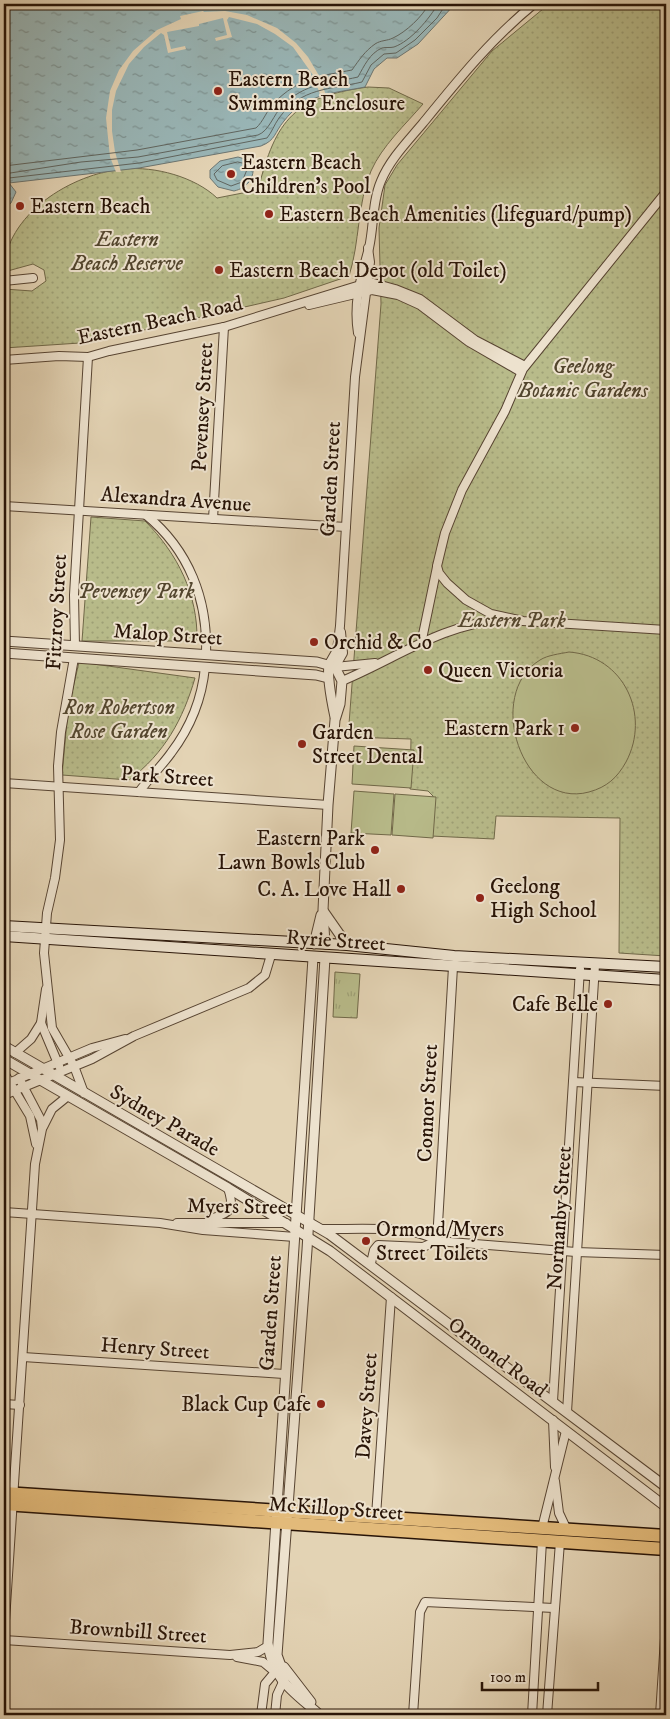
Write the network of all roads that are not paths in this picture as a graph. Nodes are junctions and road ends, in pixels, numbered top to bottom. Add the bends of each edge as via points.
1 (534, 4) edge
2 (666, 192) edge
3 (33, 278) dead end
4 (4, 281) edge
5 (362, 284) junction
6 (361, 293) junction
7 (292, 308) junction
8 (224, 328) junction
9 (88, 357) junction
10 (4, 360) edge
11 (523, 369) junction
12 (4, 506) edge
13 (79, 510) junction
14 (146, 514) junction
15 (213, 518) junction
16 (346, 528) junction
17 (437, 564) junction
18 (510, 620) junction
19 (666, 630) edge
20 (4, 641) edge
21 (421, 644) junction
22 (75, 646) junction
23 (4, 653) edge
24 (206, 654) junction
25 (74, 658) junction
26 (261, 658) junction
27 (382, 661) junction
28 (332, 666) junction
29 (205, 667) junction
30 (260, 671) junction
31 (328, 678) junction
32 (342, 681) junction
33 (335, 720) junction
34 (4, 783) edge
35 (59, 786) junction
36 (139, 792) junction
37 (328, 805) junction
38 (323, 910) junction
39 (4, 926) edge
40 (45, 934) junction
41 (4, 936) edge
42 (314, 944) junction
43 (325, 944) junction
44 (347, 945) junction
45 (271, 955) junction
46 (454, 956) junction
47 (313, 958) junction
48 (325, 958) junction
49 (580, 964) junction
50 (595, 965) junction
51 (453, 967) junction
52 (666, 968) edge
53 (580, 976) junction
54 (594, 977) junction
55 (666, 980) edge
56 (47, 985) junction
57 (308, 1018) junction
58 (322, 1019) junction
59 (41, 1023) junction
60 (134, 1036) junction
61 (4, 1046) edge
62 (16, 1053) junction
63 (68, 1057) junction
64 (4, 1059) edge
65 (74, 1066) junction
66 (43, 1068) junction
67 (57, 1069) junction
68 (4, 1073) edge
69 (24, 1076) junction
70 (38, 1080) junction
71 (573, 1082) junction
72 (588, 1083) junction
73 (6, 1084) edge
74 (24, 1086) junction
75 (666, 1086) edge
76 (14, 1090) junction
77 (304, 1092) junction
78 (84, 1093) junction
79 (317, 1093) junction
80 (4, 1095) edge
81 (68, 1096) junction
82 (42, 1129) junction
83 (37, 1149) junction
84 (228, 1188) junction
85 (298, 1188) junction
86 (311, 1190) junction
87 (4, 1212) edge
88 (32, 1215) junction
89 (201, 1222) junction
90 (160, 1223) junction
91 (293, 1225) junction
92 (314, 1226) junction
93 (387, 1230) junction
94 (308, 1237) junction
95 (437, 1241) junction
96 (386, 1246) junction
97 (564, 1251) junction
98 (576, 1252) junction
99 (666, 1255) edge
100 (371, 1263) junction
101 (292, 1270) junction
102 (305, 1271) junction
103 (390, 1297) junction
104 (560, 1323) junction
105 (572, 1324) junction
106 (23, 1357) junction
107 (284, 1374) junction
108 (553, 1401) junction
109 (4, 1404) edge
110 (20, 1405) junction
111 (567, 1412) junction
112 (553, 1420) junction
113 (566, 1431) junction
114 (555, 1475) junction
115 (666, 1487) edge
116 (8, 1499) edge
117 (666, 1507) edge
118 (283, 1511) junction
119 (376, 1516) junction
120 (282, 1524) junction
121 (567, 1530) junction
122 (542, 1535) junction
123 (666, 1536) edge
124 (560, 1542) junction
125 (666, 1549) edge
126 (5, 1589) edge
127 (540, 1607) junction
128 (554, 1608) junction
129 (666, 1624) edge
130 (4, 1638) edge
131 (268, 1646) junction
132 (279, 1648) junction
133 (230, 1655) junction
134 (275, 1672) junction
135 (283, 1682) junction
136 (261, 1715) edge
137 (275, 1715) edge
138 (321, 1715) edge
139 (413, 1715) edge
140 (532, 1715) edge
141 (547, 1715) edge
142 (660, 1715) edge

1 - 5 street, Garden Street via 482,51 390,166 378,192 368,248 370,262
2 - 11 street
3 - 4 street
5 - 6 street, Garden Street
5 - 7 street, Eastern Beach Road
5 - 11 street via 395,289 420,299 475,340
6 - 7 street, Eastern Beach Road
6 - 11 street, Eastern Beach Road via 373,290 390,293 420,304 464,338
6 - 16 street, Garden Street via 356,317 358,336
7 - 8 street, Eastern Beach Road
8 - 9 street, Eastern Beach Road
8 - 15 street, Pevensey Street
9 - 10 street, Eastern Beach Road
9 - 13 street, Fitzroy Street
11 - 17 street via 503,416 462,490
12 - 13 street, Alexandra Avenue
13 - 14 street, Alexandra Avenue
13 - 22 street, Fitzroy Street via 73,605
14 - 15 street, Alexandra Avenue
14 - 24 street via 169,537 194,578 205,620
15 - 16 street, Alexandra Avenue
16 - 28 street, Garden Street via 340,626
17 - 18 street via 440,575 460,596 491,614
17 - 21 street
18 - 19 street
18 - 21 street via 473,624
20 - 22 street, Malop Street
21 - 27 street
22 - 24 street, Malop Street
22 - 25 street, Fitzroy Street
23 - 25 street, Malop Street
24 - 26 street, Malop Street
24 - 29 street
25 - 29 street, Malop Street
25 - 35 street, Fitzroy Street via 58,758
26 - 28 street, Malop Street
26 - 30 street
27 - 28 street
27 - 32 street
28 - 31 street, Garden Street
28 - 32 street
29 - 30 street, Malop Street
29 - 36 street via 200,696 184,733
30 - 31 street, Malop Street via 316,674
31 - 33 street, Garden Street
32 - 33 street, Garden Street
33 - 37 street, Garden Street
34 - 35 street, Park Street
35 - 36 street, Park Street
35 - 40 street, Fitzroy Street via 59,852
36 - 37 street, Park Street
37 - 38 street, Garden Street
38 - 42 street, Garden Street
38 - 43 street, Garden Street
38 - 44 street
39 - 40 main road, Ryrie Street
40 - 41 main road, Ryrie Street
40 - 42 main road, Ryrie Street
40 - 45 main road, Ryrie Street
40 - 56 street, Fitzroy Street
42 - 43 main road, Ryrie Street
42 - 47 main road, Garden Street
43 - 44 main road, Ryrie Street
43 - 48 main road, Garden Street
44 - 46 main road, Ryrie Street
45 - 47 main road, Ryrie Street
45 - 60 street via 265,975 250,988
46 - 49 main road, Ryrie Street
46 - 51 main road
47 - 48 main road, Ryrie Street
47 - 57 street, Garden Street
48 - 51 main road, Ryrie Street
48 - 58 street, Garden Street
49 - 50 main road, Ryrie Street
49 - 53 street, Normanby Street
50 - 52 main road, Ryrie Street
50 - 54 street, Normanby Street
51 - 53 main road, Ryrie Street
51 - 95 street, Connor Street
53 - 54 main road, Ryrie Street
53 - 71 street, Normanby Street
54 - 55 main road, Ryrie Street
54 - 72 street, Normanby Street
56 - 59 street, Fitzroy Street
56 - 63 street, Fitzroy Street via 52,1028
57 - 58 street
57 - 77 street, Garden Street
58 - 79 street, Garden Street
59 - 62 street, Fitzroy Street via 31,1039
59 - 67 street
60 - 63 street
60 - 65 street
61 - 62 street, Sydney Parade
62 - 66 street, Sydney Parade
63 - 65 street, Fitzroy Street
63 - 67 street
64 - 69 street, Sydney Parade
65 - 67 street
65 - 78 street, Fitzroy Street
66 - 67 street, Sydney Parade
66 - 69 street
67 - 70 street
67 - 78 street, Sydney Parade
68 - 73 street
69 - 70 street, Sydney Parade
69 - 73 street
69 - 74 street
70 - 74 street
70 - 81 street, Sydney Parade
71 - 72 street
71 - 97 street, Normanby Street
72 - 75 street
72 - 98 street, Normanby Street
73 - 76 street
74 - 76 street
74 - 82 street via 39,1115
76 - 80 street
76 - 83 street via 30,1116
77 - 79 street
77 - 85 street, Garden Street
78 - 91 street, Sydney Parade
79 - 86 street, Garden Street
81 - 82 street via 52,1109
81 - 84 street, Sydney Parade
82 - 83 street
83 - 88 street
84 - 89 street via 232,1201 229,1211
84 - 91 street, Sydney Parade
85 - 86 street
85 - 91 street, Garden Street
86 - 92 street, Garden Street
87 - 88 street, Myers Street
88 - 90 street, Myers Street
88 - 106 street
89 - 90 street, Myers Street
89 - 91 street, Myers Street
90 - 91 street, Myers Street via 203,1230
91 - 92 street, Sydney Parade
91 - 94 street, Sydney Parade
91 - 101 street, Garden Street
92 - 93 street, Myers Street
92 - 94 street, Garden Street
92 - 100 street, Ormond Road
93 - 95 street, Myers Street via 423,1234
93 - 96 street
94 - 102 street, Garden Street
94 - 103 street, Ormond Road
95 - 96 street, Myers Street via 423,1247
95 - 97 street, Myers Street
96 - 100 street via 375,1247
97 - 98 street, Myers Street
97 - 104 street, Normanby Street
98 - 99 street, Myers Street
98 - 105 street, Normanby Street
100 - 108 street, Ormond Road
101 - 102 street
101 - 107 street, Garden Street
102 - 118 street, Garden Street
103 - 112 street, Ormond Road
103 - 119 street, Davey Street
104 - 105 street
104 - 108 street, Normanby Street
105 - 111 street, Normanby Street
106 - 107 street, Henry Street
106 - 110 street
107 - 118 street, Garden Street
108 - 111 street, Ormond Road
108 - 112 street, Normanby Street
109 - 110 street
110 - 116 street
111 - 113 street, Normanby Street
111 - 115 street, Ormond Road
112 - 113 street, Ormond Road
112 - 114 street, Normanby Street
113 - 114 street, Normanby Street
113 - 117 street, Ormond Road
114 - 121 street, Normanby Street via 559,1512
114 - 122 street, Normanby Street
116 - 118 highway, McKillop Street
116 - 120 highway, McKillop Street
116 - 126 street
118 - 119 highway, McKillop Street
118 - 120 street, Garden Street
118 - 120 street, Garden Street
119 - 122 highway, McKillop Street
120 - 122 highway, McKillop Street
120 - 131 street, Garden Street
120 - 132 street, Garden Street
121 - 122 highway, McKillop Street
121 - 123 highway, McKillop Street
122 - 124 highway
122 - 127 street, Normanby Street
124 - 125 highway
124 - 128 street
126 - 130 street
127 - 128 street
127 - 139 street via 429,1600 422,1604
127 - 140 street, Normanby Street
128 - 141 street
129 - 142 street
130 - 133 street, Brownbill Street
131 - 133 street, Brownbill Street via 256,1652
131 - 134 street, Garden Street
132 - 135 street via 277,1658 284,1675
132 - 138 street via 286,1669
133 - 134 street via 263,1662
134 - 135 street
134 - 136 street via 265,1684
135 - 137 street via 277,1695
135 - 138 street

